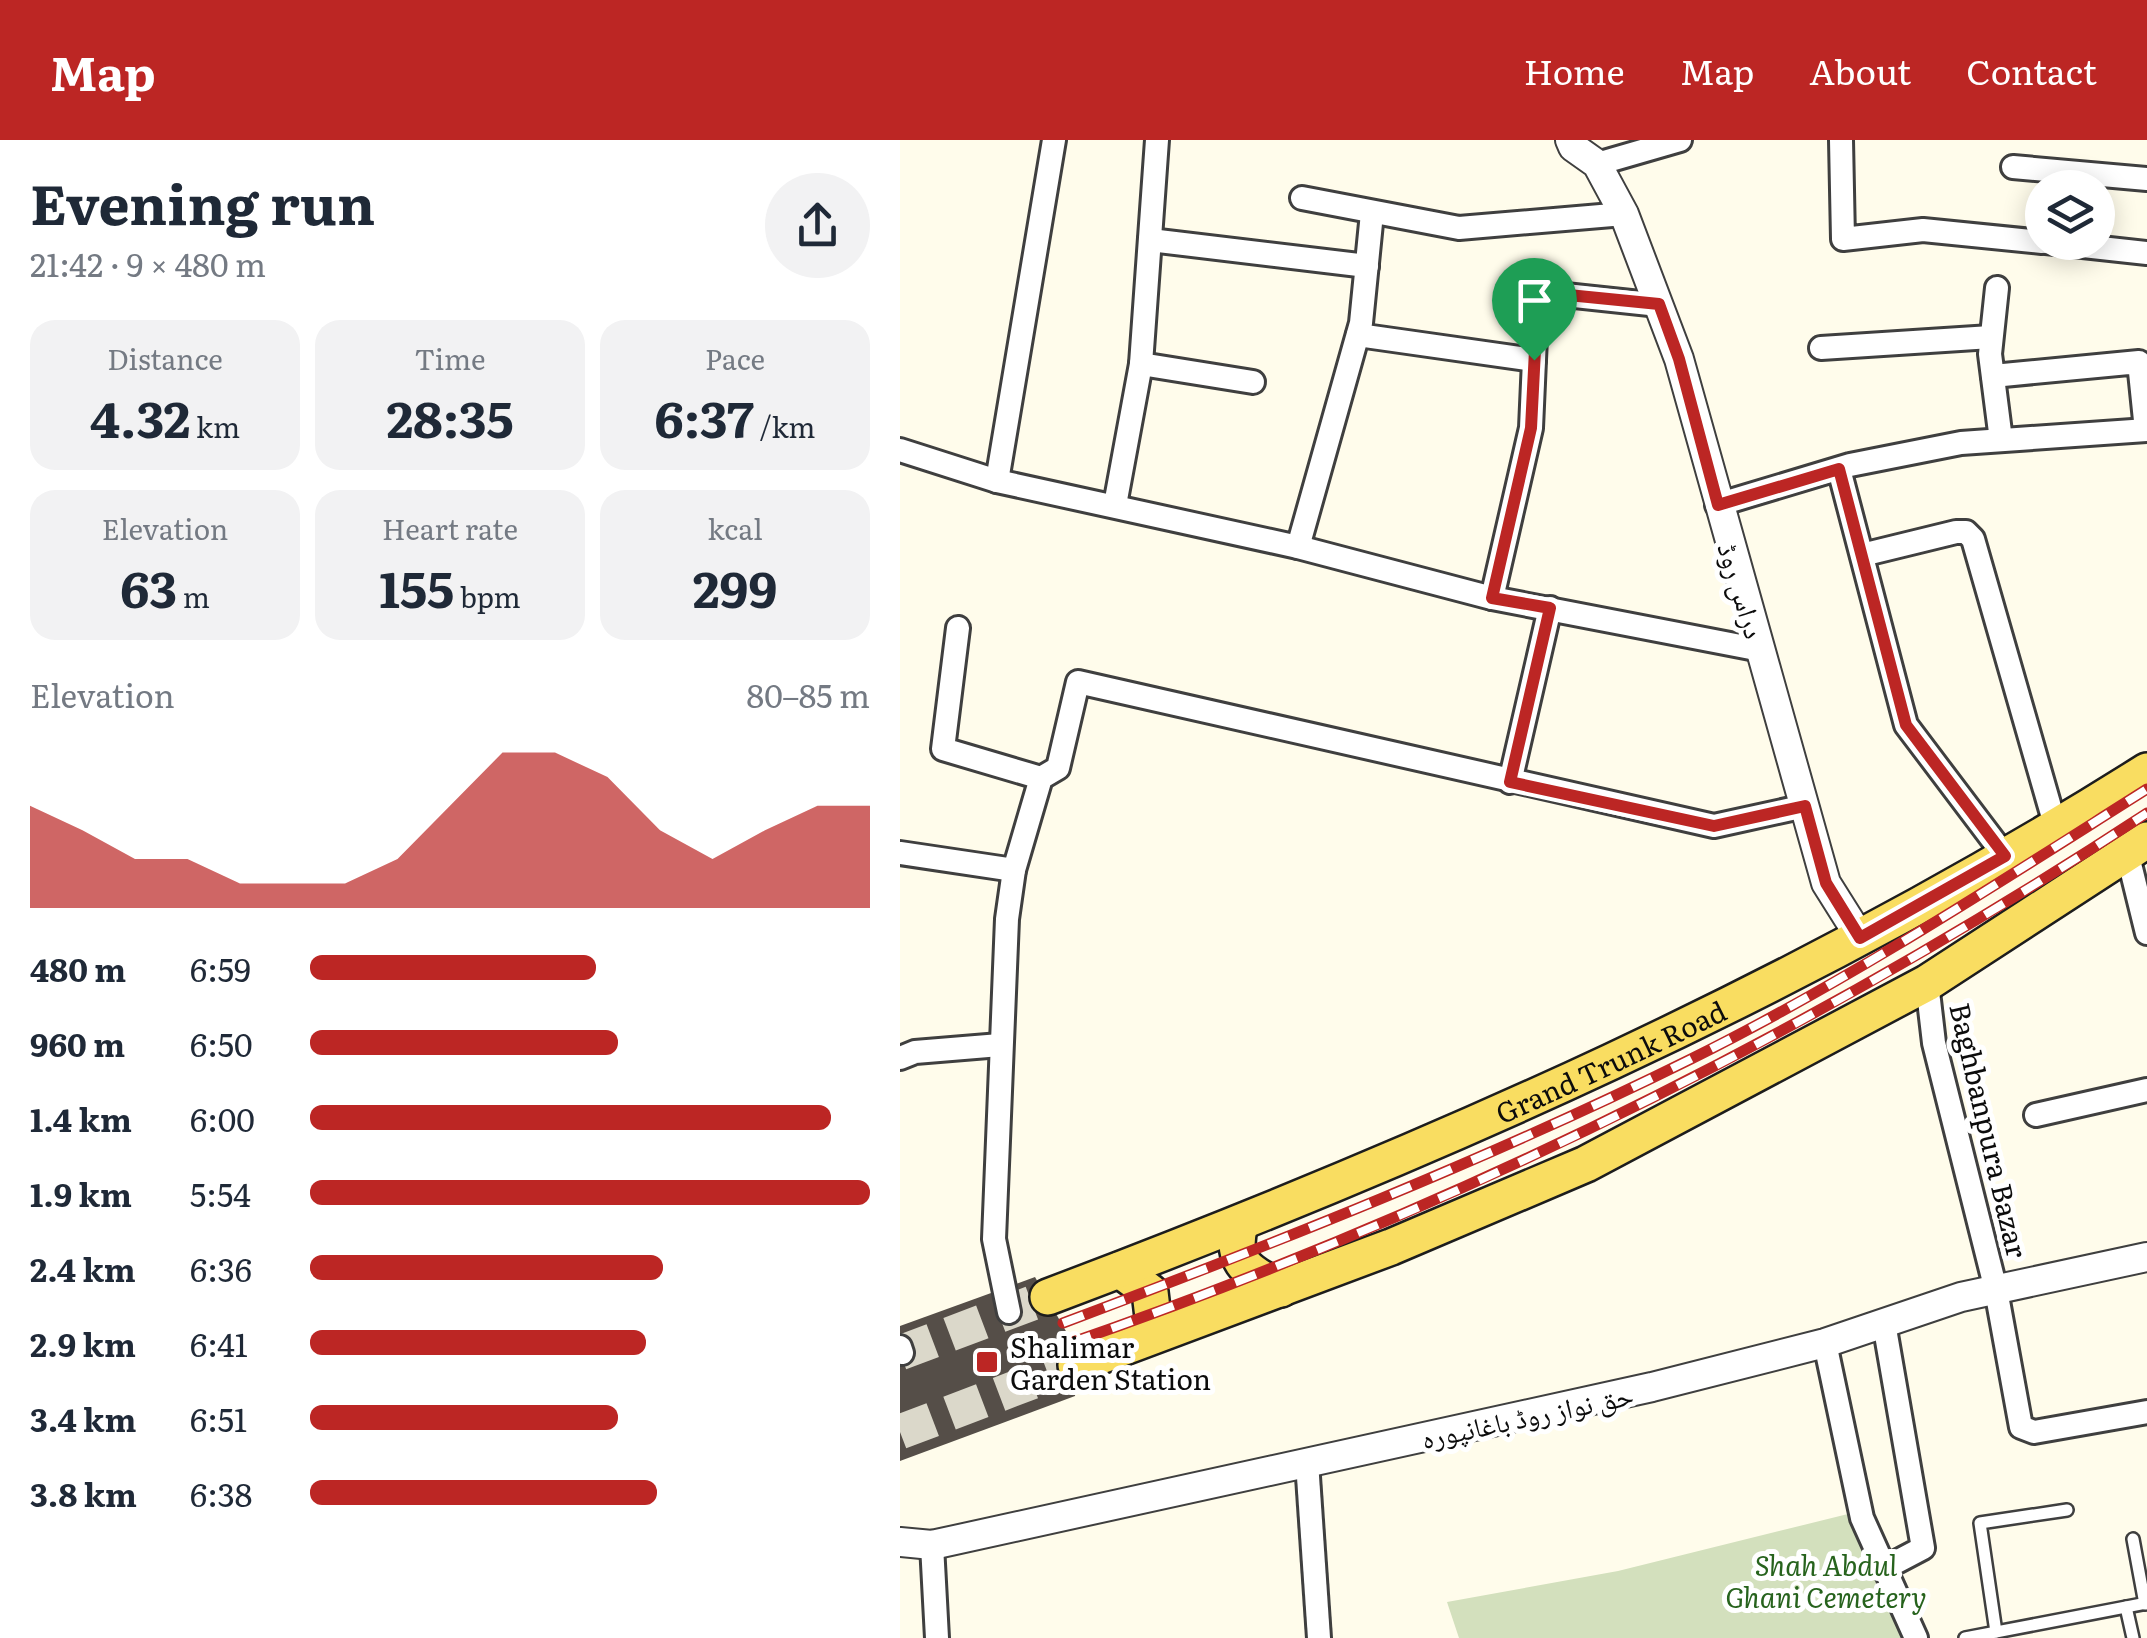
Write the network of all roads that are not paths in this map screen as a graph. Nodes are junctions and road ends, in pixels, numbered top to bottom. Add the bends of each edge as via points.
1 (1054, 140) edge
2 (1157, 140) edge
3 (1570, 140) edge
4 (1680, 140) edge
5 (1841, 140) edge
6 (1596, 164) junction
7 (2014, 168) dead end
8 (2147, 178) edge
9 (1302, 198) dead end
10 (1372, 213) junction
11 (1624, 214) junction
12 (1150, 240) junction
13 (2025, 240) edge
14 (2115, 249) edge
15 (2147, 252) edge
16 (1367, 266) junction
17 (1997, 288) dead end
18 (1659, 304) junction
19 (1358, 335) junction
20 (1992, 338) junction
21 (1821, 348) dead end
22 (1534, 360) junction
23 (1141, 364) junction
24 (1992, 376) junction
25 (1253, 382) dead end
26 (2146, 430) edge
27 (2001, 440) junction
28 (900, 450) edge
29 (1839, 469) junction
30 (996, 481) junction
31 (1115, 505) junction
32 (1718, 505) junction
33 (1298, 547) junction
34 (1862, 556) junction
35 (1492, 598) junction
36 (1550, 608) junction
37 (958, 628) dead end
38 (1761, 650) junction
39 (2147, 771) edge
40 (1041, 778) junction
41 (1510, 782) junction
42 (1805, 806) junction
43 (2056, 828) junction
44 (2137, 846) edge
45 (900, 853) edge
46 (2005, 856) junction
47 (1014, 870) junction
48 (2147, 932) edge
49 (1860, 938) junction
50 (1926, 983) junction
51 (1000, 1045) junction
52 (900, 1058) edge
53 (2147, 1090) edge
54 (2036, 1115) dead end
55 (1240, 1225) junction
56 (2147, 1257) edge
57 (1120, 1270) junction
58 (1281, 1289) junction
59 (1996, 1290) junction
60 (1048, 1297) tunnel mouth
61 (1008, 1312) dead end
62 (1884, 1323) junction
63 (1154, 1334) junction
64 (1825, 1342) junction
65 (1076, 1365) tunnel mouth
66 (2147, 1412) edge
67 (1307, 1462) junction
68 (2067, 1510) dead end
69 (2132, 1539) dead end
70 (900, 1542) edge
71 (932, 1545) junction
72 (1885, 1568) junction
73 (2146, 1603) edge
74 (2126, 1607) junction
75 (2050, 1622) junction
76 (1996, 1632) junction
77 (937, 1638) edge
78 (1319, 1638) edge
79 (1916, 1638) edge
80 (1965, 1638) edge
81 (2054, 1638) edge
82 (2132, 1638) edge

1 - 30 street
2 - 12 street
3 - 6 street, دراس روڈ
4 - 6 street
5 - 13 street via 1842,239 1924,230
6 - 11 street, دراس روڈ
7 - 8 street
9 - 10 street
10 - 11 street via 1459,228
10 - 16 street
11 - 18 street, دراس روڈ
12 - 16 street
12 - 23 street
14 - 15 street
16 - 19 street
17 - 20 street
18 - 22 street via 1538,292
18 - 32 street, دراس روڈ
19 - 22 street
19 - 33 street
20 - 21 street
20 - 24 street
22 - 35 street via 1531,428
23 - 25 street
23 - 31 street
24 - 26 street via 2139,362
24 - 27 street
26 - 27 street
27 - 29 street via 1960,442
28 - 30 street
29 - 32 street
29 - 34 street
30 - 31 street
31 - 33 street
32 - 38 street, دراس روڈ
33 - 35 street
34 - 43 street via 1956,532 1973,539
34 - 46 street via 1906,725
35 - 36 street
36 - 38 street
36 - 41 street
37 - 40 street via 943,749
38 - 42 street, دراس روڈ
39 - 43 main road, Grand Trunk Road
40 - 41 street via 1058,768 1078,682
40 - 47 street
41 - 42 street via 1714,826
42 - 49 street, دراس روڈ via 1826,883
43 - 46 main road, Grand Trunk Road
44 - 48 street
44 - 50 main road
45 - 47 street
46 - 49 main road, Grand Trunk Road
47 - 51 street
49 - 55 main road, Grand Trunk Road via 1546,1095
50 - 58 main road via 1586,1164
50 - 59 street, Baghbanpura Bazar via 1934,1044
51 - 52 street
51 - 61 street via 994,1239
53 - 54 street
55 - 57 main road, Grand Trunk Road
55 - 58 main road via 1237,1257 1246,1271
56 - 59 street, حق نواز روڈ باغانپورہ
57 - 60 main road, Grand Trunk Road
57 - 63 main road via 1150,1292
58 - 63 main road
59 - 62 street, حق نواز روڈ باغانپورہ
59 - 66 street, Baghbanpura Bazar via 2021,1427
62 - 64 street, حق نواز روڈ باغانپورہ
62 - 72 street via 1923,1548
63 - 65 main road
64 - 67 street, حق نواز روڈ باغانپورہ via 1652,1388
64 - 72 street via 1862,1518
67 - 71 street, حق نواز روڈ باغانپورہ
67 - 78 street
68 - 76 lane via 1980,1523
69 - 73 lane
70 - 71 street, حق نواز روڈ باغانپورہ
71 - 77 street
72 - 79 street
73 - 74 lane
74 - 75 lane
74 - 82 lane
75 - 76 lane
75 - 81 lane
76 - 80 lane

